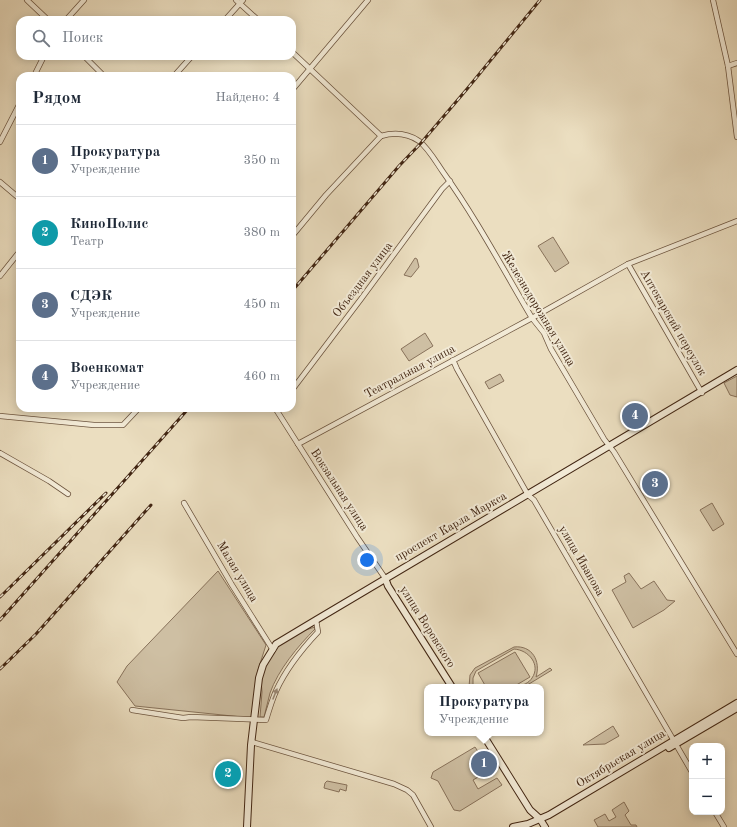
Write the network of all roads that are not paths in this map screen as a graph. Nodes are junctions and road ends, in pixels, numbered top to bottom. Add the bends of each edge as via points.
1 (27, 0) edge
2 (84, 0) edge
3 (368, 0) edge
4 (713, 0) edge
5 (240, 1) edge
6 (44, 16) edge
7 (70, 16) edge
8 (227, 16) edge
9 (254, 16) edge
10 (296, 56) edge
11 (42, 60) edge
12 (88, 60) edge
13 (188, 60) edge
14 (737, 63) edge
15 (728, 66) junction
16 (311, 69) junction
17 (36, 72) edge
18 (100, 72) edge
19 (178, 72) edge
20 (296, 86) edge
21 (16, 111) edge
22 (381, 136) junction
23 (737, 137) edge
24 (0, 142) edge
25 (450, 181) junction
26 (0, 182) edge
27 (16, 196) edge
28 (737, 221) edge
29 (296, 231) edge
30 (16, 256) edge
31 (628, 264) junction
32 (0, 276) edge
33 (532, 318) junction
34 (453, 360) junction
35 (737, 371) edge
36 (296, 385) edge
37 (701, 392) junction
38 (135, 412) edge
39 (279, 412) edge
40 (0, 416) edge
41 (298, 444) junction
42 (610, 447) junction
43 (0, 453) edge
44 (68, 494) dead end
45 (528, 496) junction
46 (184, 503) dead end
47 (386, 579) junction
48 (316, 621) junction
49 (273, 650) junction
50 (737, 654) edge
51 (450, 684) edge
52 (737, 703) edge
53 (737, 708) edge
54 (132, 710) dead end
55 (255, 720) junction
56 (484, 736) edge
57 (253, 742) junction
58 (675, 742) junction
59 (689, 767) edge
60 (717, 815) edge
61 (540, 823) edge
62 (247, 827) edge
63 (431, 827) edge
64 (513, 827) edge
65 (527, 827) edge
66 (724, 827) edge

1 - 6 street
2 - 7 street
3 - 16 street
4 - 15 street
5 - 8 street
5 - 9 street
10 - 16 street
11 - 17 street
12 - 18 street
13 - 19 street
14 - 15 street
15 - 23 street
16 - 20 street
16 - 22 street
21 - 24 street
22 - 25 street, Железнодорожная улица via 392,133 404,134 417,140
22 - 29 street
25 - 33 street, Железнодорожная улица
25 - 36 street, Объездная улица via 442,188
26 - 27 street
28 - 31 street, Аптекарский переулок
30 - 32 street
31 - 33 street, Аптекарский переулок
31 - 37 street, Аптекарский переулок
33 - 34 street, Театральная улица
33 - 42 street, Железнодорожная улица via 544,333
34 - 41 street, Театральная улица
34 - 45 street, улица Иванова
35 - 37 main road, проспект Карла Маркса
37 - 42 main road, проспект Карла Маркса
38 - 40 street via 123,425 94,425
39 - 41 street, Вокзальная улица
41 - 47 street, Вокзальная улица
42 - 45 main road, проспект Карла Маркса
42 - 50 street, Железнодорожная улица
43 - 44 street
45 - 47 main road, проспект Карла Маркса
45 - 58 street, улица Иванова via 534,500
46 - 49 street, Малая улица
47 - 48 main road, проспект Карла Маркса
47 - 51 main road, улица Воровского via 392,593
48 - 49 main road, проспект Карла Маркса via 276,644
55 -> 48 street via 266,720 277,690 291,665 318,632
49 - 55 main road, проспект Карла Маркса via 263,665 259,678
52 - 58 main road, Октябрьская улица
53 - 58 main road
54 - 55 street via 183,718
55 - 57 main road, проспект Карла Маркса
56 - 61 main road
57 - 62 main road, проспект Карла Маркса
57 - 63 street via 407,790 417,801
58 - 59 street, улица Иванова
58 - 61 main road, Октябрьская улица via 549,815
60 - 66 street
61 - 64 main road, Октябрьская улица
61 - 65 main road

